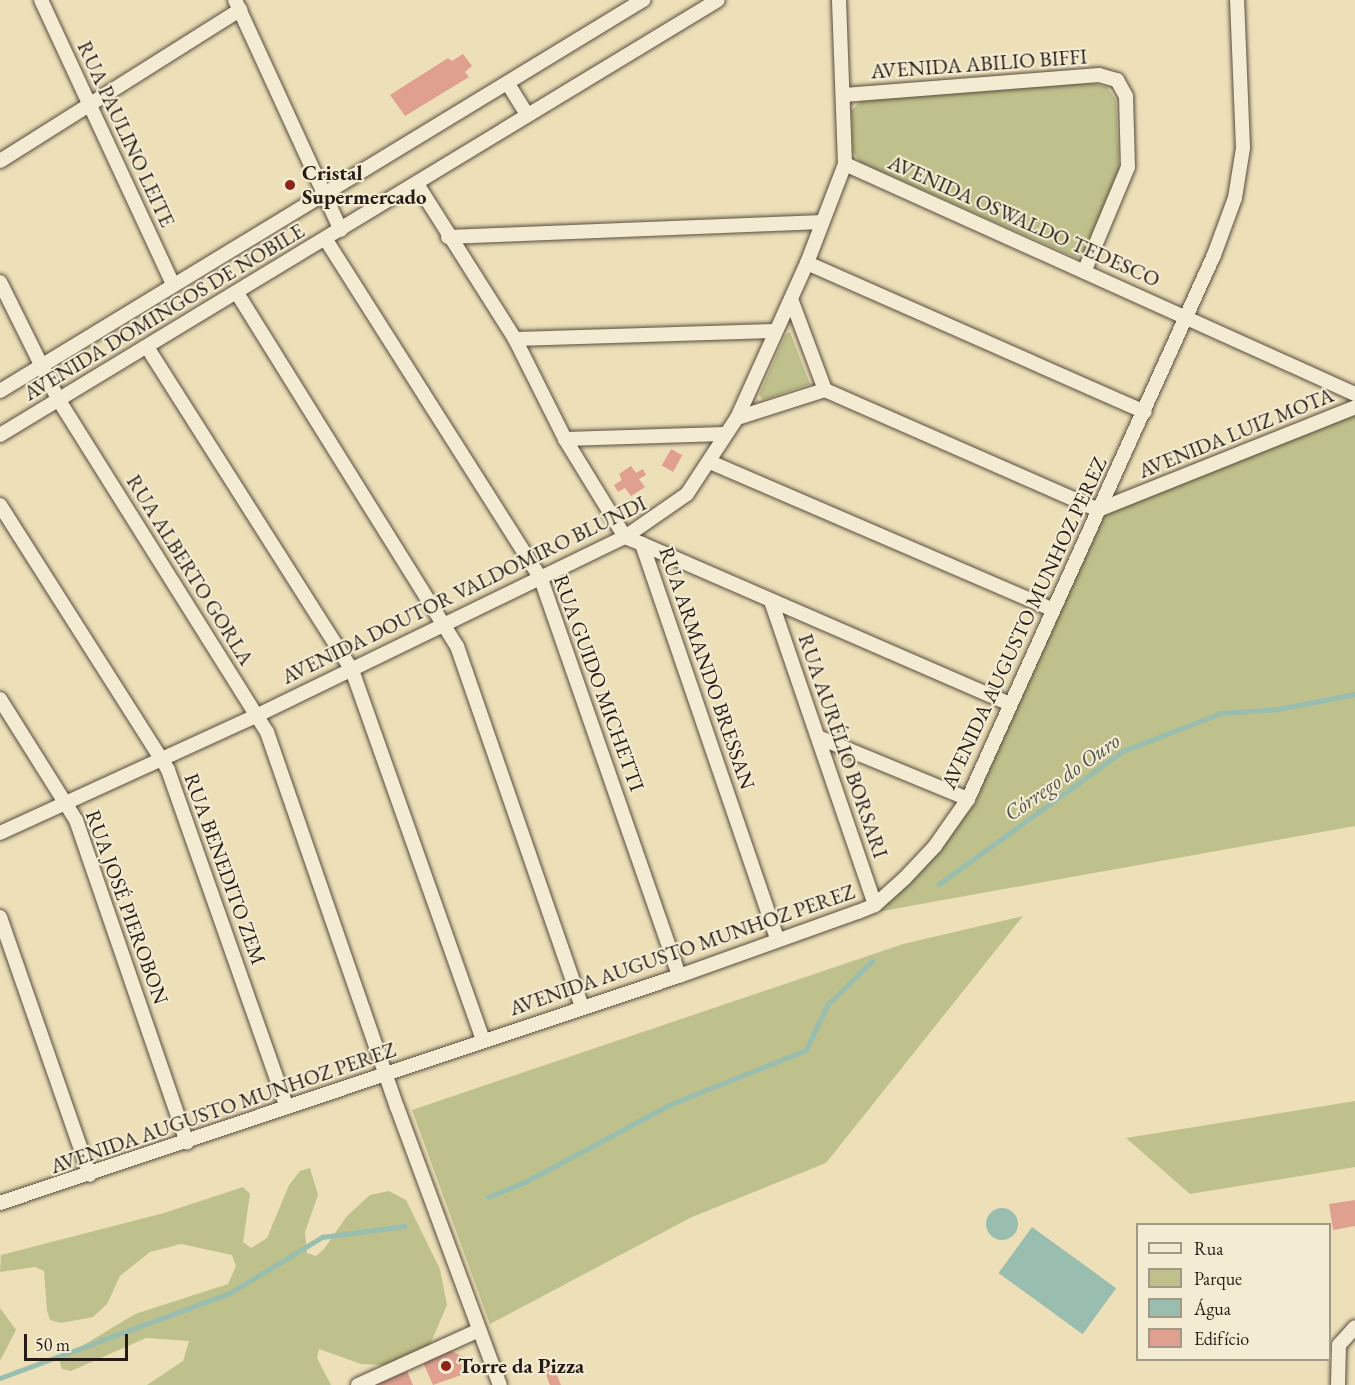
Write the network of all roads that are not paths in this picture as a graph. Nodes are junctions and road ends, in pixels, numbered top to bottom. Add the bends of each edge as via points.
1 (41, 0) edge
2 (643, 0) edge
3 (718, 0) edge
4 (839, 0) edge
5 (1237, 0) edge
6 (238, 5) edge
7 (508, 84) junction
8 (844, 95) junction
9 (91, 105) junction
10 (527, 115) junction
11 (0, 161) edge
12 (844, 164) junction
13 (417, 184) junction
14 (323, 196) junction
15 (822, 222) junction
16 (341, 230) junction
17 (448, 237) junction
18 (326, 240) junction
19 (807, 263) junction
20 (1085, 270) junction
21 (0, 282) edge
22 (173, 285) junction
23 (237, 293) junction
24 (791, 299) junction
25 (1186, 315) junction
26 (774, 331) junction
27 (515, 339) junction
28 (147, 347) junction
29 (39, 367) junction
30 (825, 390) junction
31 (0, 391) edge
32 (1355, 394) edge
33 (58, 399) junction
34 (1355, 407) edge
35 (1145, 412) junction
36 (737, 417) junction
37 (724, 434) junction
38 (0, 435) edge
39 (565, 439) junction
40 (710, 462) junction
41 (0, 505) edge
42 (1098, 510) junction
43 (626, 537) junction
44 (642, 544) junction
45 (541, 579) junction
46 (771, 601) junction
47 (1052, 609) junction
48 (446, 625) junction
49 (352, 670) junction
50 (0, 699) edge
51 (1010, 704) junction
52 (258, 715) junction
53 (820, 738) junction
54 (161, 758) junction
55 (968, 799) junction
56 (66, 800) junction
57 (0, 832) edge
58 (875, 905) junction
59 (0, 917) edge
60 (777, 939) junction
61 (679, 976) junction
62 (582, 1006) junction
63 (483, 1040) junction
64 (387, 1074) junction
65 (286, 1107) junction
66 (187, 1142) junction
67 (90, 1175) junction
68 (0, 1203) edge
69 (1355, 1327) edge
70 (477, 1330) junction
71 (358, 1385) edge
72 (500, 1385) edge
73 (1338, 1385) edge

1 - 9 street, RUA PAULINO LEITE
2 - 7 street, AVENIDA DOMINGOS DE NOBILE
3 - 10 street, AVENIDA DOMINGOS DE NOBILE
4 - 8 street, AVENIDA DOUTOR VALDOMIRO BLUNDI
5 - 25 street, AVENIDA AUGUSTO MUNHOZ PEREZ via 1243,148 1235,198
6 - 9 street
6 - 14 street
7 - 10 street
7 - 14 street, AVENIDA DOMINGOS DE NOBILE
8 - 12 street, AVENIDA DOUTOR VALDOMIRO BLUNDI
8 - 20 street, AVENIDA ABILIO BIFFI via 1099,75 1117,80 1126,96 1128,166
9 - 11 street
9 - 22 street, RUA PAULINO LEITE
10 - 13 street, AVENIDA DOMINGOS DE NOBILE
12 - 15 street, AVENIDA DOUTOR VALDOMIRO BLUNDI
12 - 20 street, AVENIDA OSWALDO TEDESCO
13 - 16 street, AVENIDA DOMINGOS DE NOBILE
13 - 17 street
14 - 16 street
14 - 22 street, AVENIDA DOMINGOS DE NOBILE
15 - 17 street
15 - 19 street, AVENIDA DOUTOR VALDOMIRO BLUNDI
16 - 18 street, AVENIDA DOMINGOS DE NOBILE
17 - 27 street
18 - 23 street, AVENIDA DOMINGOS DE NOBILE
18 - 45 street, RUA GUIDO MICHETTI
19 - 24 street, AVENIDA DOUTOR VALDOMIRO BLUNDI
19 - 35 street
20 - 25 street, AVENIDA OSWALDO TEDESCO
21 - 29 street, RUA ALBERTO GORLA
22 - 29 street, AVENIDA DOMINGOS DE NOBILE
23 - 28 street, AVENIDA DOMINGOS DE NOBILE
23 - 48 street
24 - 26 street, AVENIDA DOUTOR VALDOMIRO BLUNDI
24 - 30 street
25 - 32 street, AVENIDA OSWALDO TEDESCO
25 - 35 street, AVENIDA AUGUSTO MUNHOZ PEREZ
26 - 27 street
26 - 36 street, AVENIDA DOUTOR VALDOMIRO BLUNDI
27 - 39 street
28 - 33 street, AVENIDA DOMINGOS DE NOBILE
28 - 49 street
29 - 31 street, AVENIDA DOMINGOS DE NOBILE
29 - 33 street, RUA ALBERTO GORLA
30 - 36 street
30 - 42 street
33 - 38 street, AVENIDA DOMINGOS DE NOBILE
33 - 52 street, RUA ALBERTO GORLA
34 - 42 street, AVENIDA LUIZ MOTA
35 - 42 street, AVENIDA AUGUSTO MUNHOZ PEREZ
36 - 37 street, AVENIDA DOUTOR VALDOMIRO BLUNDI
37 - 39 street
37 - 40 street, AVENIDA DOUTOR VALDOMIRO BLUNDI
39 - 43 street
40 - 43 street, AVENIDA DOUTOR VALDOMIRO BLUNDI via 687,494
40 - 47 street
41 - 54 street, RUA BENEDITO ZEM
42 - 47 street, AVENIDA AUGUSTO MUNHOZ PEREZ
43 - 44 street, RUA ARMANDO BRESSAN
43 - 45 street, AVENIDA DOUTOR VALDOMIRO BLUNDI
44 - 46 street
44 - 60 street, RUA ARMANDO BRESSAN
45 - 48 street, AVENIDA DOUTOR VALDOMIRO BLUNDI
45 - 61 street, RUA GUIDO MICHETTI
46 - 51 street
46 - 53 street, RUA AURÉLIO BORSARI
47 - 51 street, AVENIDA AUGUSTO MUNHOZ PEREZ
48 - 49 street, AVENIDA DOUTOR VALDOMIRO BLUNDI
48 - 62 street via 471,680
49 - 52 street, AVENIDA DOUTOR VALDOMIRO BLUNDI
49 - 63 street
50 - 56 street, RUA JOSÉ PIEROBON
51 - 55 street, AVENIDA AUGUSTO MUNHOZ PEREZ
52 - 54 street, AVENIDA DOUTOR VALDOMIRO BLUNDI
52 - 64 street, RUA ALBERTO GORLA
53 - 55 street
53 - 58 street, RUA AURÉLIO BORSARI
54 - 56 street, AVENIDA DOUTOR VALDOMIRO BLUNDI
54 - 65 street, RUA BENEDITO ZEM via 180,798
55 - 58 street, AVENIDA AUGUSTO MUNHOZ PEREZ via 935,846
56 - 57 street, AVENIDA DOUTOR VALDOMIRO BLUNDI
56 - 66 street, RUA JOSÉ PIEROBON via 90,854
58 - 60 street, AVENIDA AUGUSTO MUNHOZ PEREZ
59 - 67 street
60 - 61 street, AVENIDA AUGUSTO MUNHOZ PEREZ
61 - 62 street, AVENIDA AUGUSTO MUNHOZ PEREZ
62 - 63 street, AVENIDA AUGUSTO MUNHOZ PEREZ
63 - 64 street, AVENIDA AUGUSTO MUNHOZ PEREZ
64 - 65 street, AVENIDA AUGUSTO MUNHOZ PEREZ
64 - 70 street, RUA ALBERTO GORLA
65 - 66 street, AVENIDA AUGUSTO MUNHOZ PEREZ
66 - 67 street, AVENIDA AUGUSTO MUNHOZ PEREZ
67 - 68 street, AVENIDA AUGUSTO MUNHOZ PEREZ
69 - 73 street via 1339,1345
70 - 71 street
70 - 72 street, RUA ALBERTO GORLA

